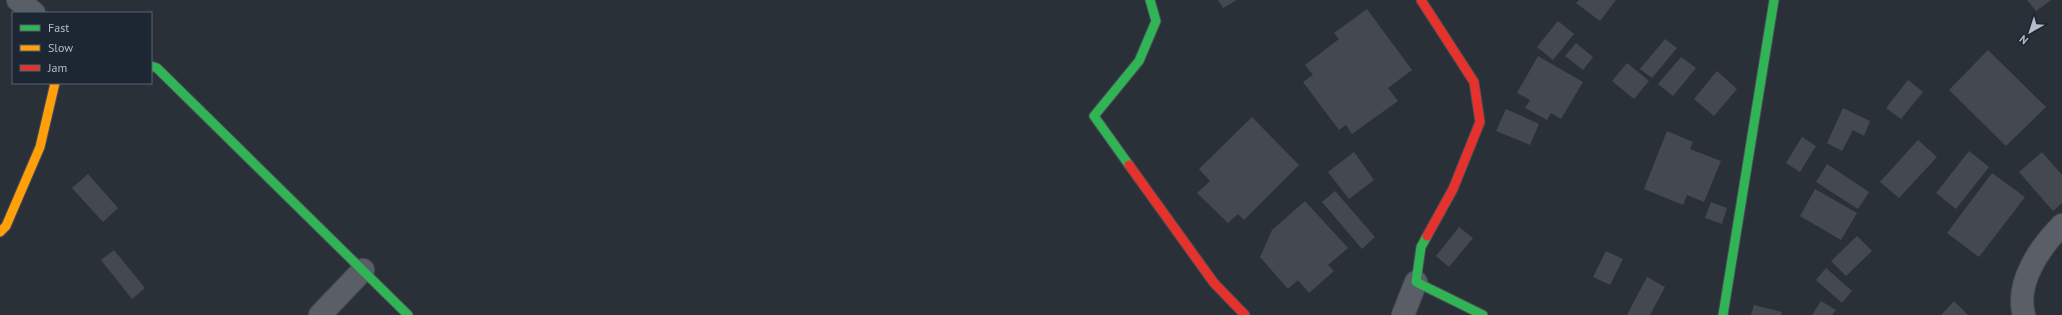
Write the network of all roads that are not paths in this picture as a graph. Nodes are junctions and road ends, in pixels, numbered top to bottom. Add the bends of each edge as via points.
1 (18, 0) edge
2 (1150, 0) edge
3 (1421, 0) edge
4 (1774, 0) edge
5 (33, 12) edge
6 (152, 66) edge
7 (55, 84) edge
8 (2062, 226) edge
9 (0, 232) edge
10 (363, 270) junction
11 (1416, 282) junction
12 (320, 315) edge
13 (408, 315) edge
14 (1245, 315) edge
15 (1403, 315) edge
16 (1483, 315) edge
17 (1723, 315) edge
18 (2024, 315) edge

1 - 5 street
2 - 14 street via 1156,21 1139,61 1094,116 1214,283
3 - 11 street via 1474,82 1480,122 1453,189 1421,247
4 - 17 street
6 - 10 street via 157,68
7 - 9 street via 40,147 6,226
8 - 18 street via 2026,275 2021,292
10 - 12 street
10 - 13 street
11 - 15 street
11 - 16 street

